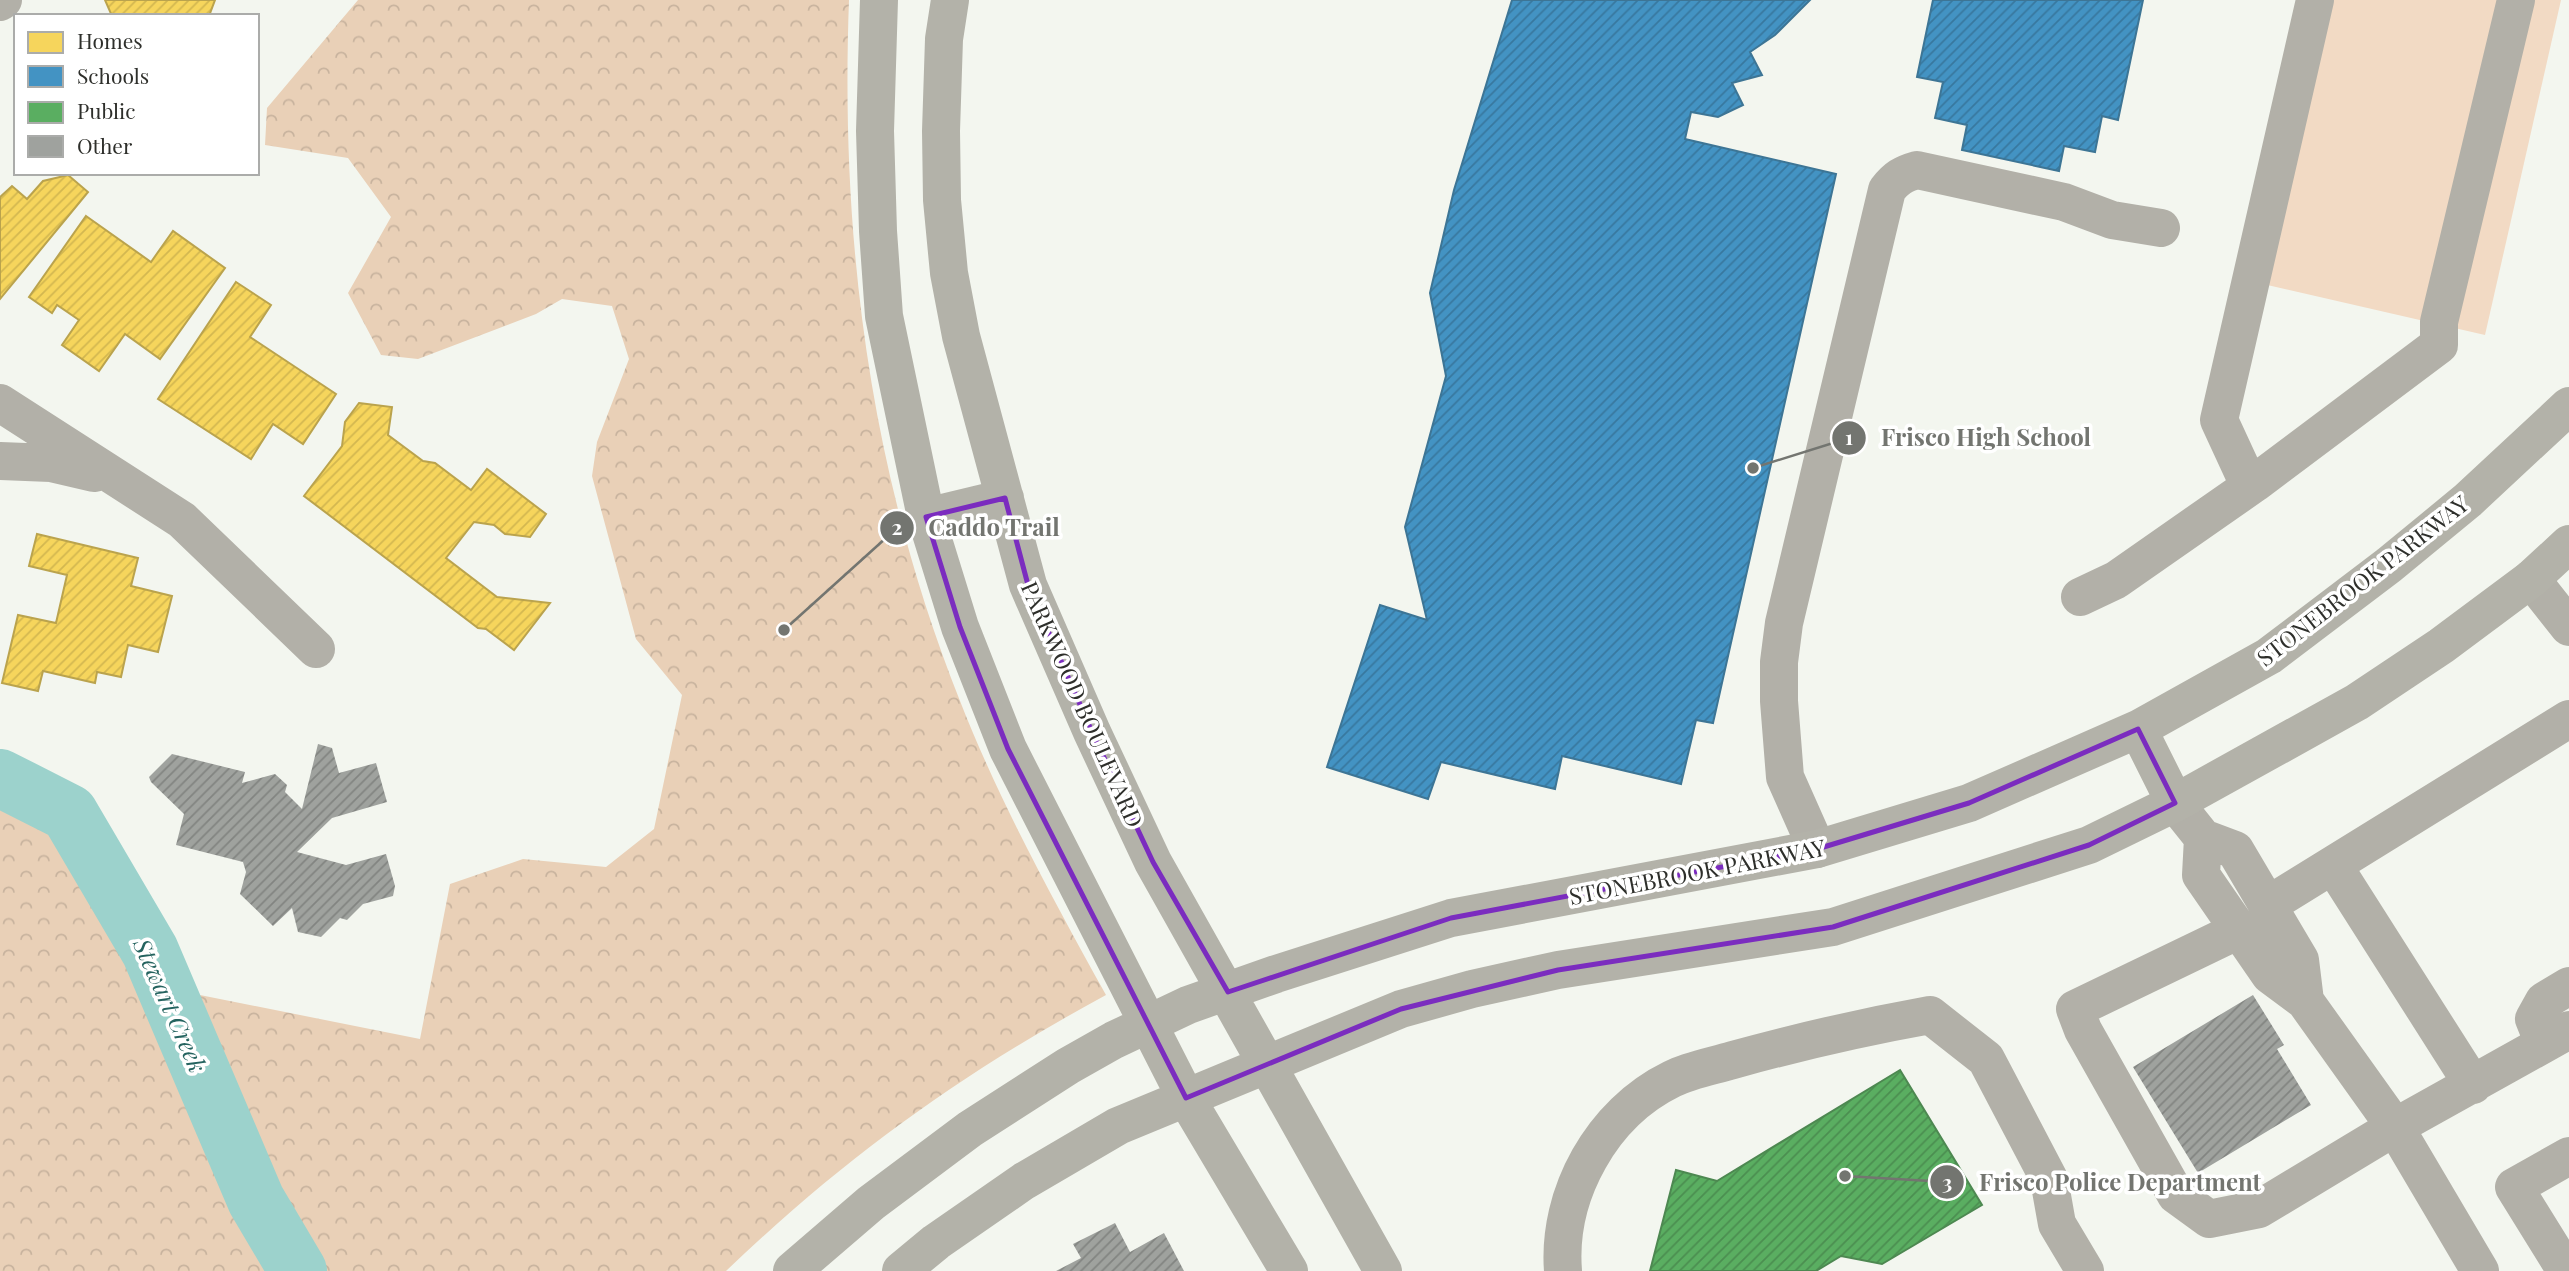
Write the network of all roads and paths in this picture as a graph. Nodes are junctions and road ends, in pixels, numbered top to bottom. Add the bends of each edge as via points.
1 (879, 0) edge
2 (950, 0) edge
3 (2315, 0) edge
4 (2516, 0) edge
5 (2161, 228) dead end
6 (0, 403) edge
7 (2569, 406) edge
8 (0, 461) edge
9 (2255, 483) junction
10 (1005, 498) junction
11 (156, 501) junction
12 (926, 517) junction
13 (2569, 544) edge
14 (2531, 579) junction
15 (2080, 597) dead end
16 (2569, 627) edge
17 (316, 649) dead end
18 (2138, 729) junction
19 (2565, 731) edge
20 (2175, 803) junction
21 (2203, 838) junction
22 (1817, 849) junction
23 (2333, 864) junction
24 (2268, 905) junction
25 (2239, 930) junction
26 (2569, 986) edge
27 (1228, 992) junction
28 (2305, 1000) junction
29 (1149, 1023) junction
30 (2556, 1037) edge
31 (1267, 1063) junction
32 (2473, 1085) junction
33 (1186, 1098) junction
34 (2395, 1127) junction
35 (2569, 1156) edge
36 (792, 1271) edge
37 (901, 1271) edge
38 (1289, 1271) edge
39 (1383, 1271) edge
40 (1563, 1271) edge
41 (2085, 1271) edge
42 (2480, 1271) edge
43 (2566, 1271) edge

1 - 12 main road via 875,142 884,316
2 - 10 main road, PARKWOOD BOULEVARD via 941,131 949,273 961,336
3 - 9 street via 2219,420 2244,472
4 - 9 street via 2439,322 2439,345
5 - 22 street via 2112,220 2064,202 1917,170 1894,180 1887,190 1784,623 1779,662 1785,777
6 - 11 street
7 - 18 main road, STONEBROOK PARKWAY via 2458,508 2269,656
8 - 11 street via 77,468 118,481
9 - 15 street via 2116,580
10 - 12 main road
10 - 27 main road, PARKWOOD BOULEVARD via 1028,586 1092,732 1153,862
11 - 17 street via 195,531
12 - 29 main road via 960,627 1009,749
13 - 14 main road
14 - 16 street
14 - 20 main road via 2357,702
18 - 20 main road
18 - 22 main road, STONEBROOK PARKWAY via 1969,803
19 - 23 street
20 - 21 street
20 - 31 main road via 2089,845 1833,927 1558,970 1472,989 1401,1009
21 - 24 street via 2235,850
21 - 25 street via 2201,874
22 - 27 main road, STONEBROOK PARKWAY via 1451,918
23 - 24 street
23 - 32 street
24 - 28 street via 2300,960
25 - 28 street via 2270,975
25 - 34 street via 2075,1009 2176,1195 2209,1219 2259,1209
26 - 30 street via 2544,1001 2533,1019
27 - 29 main road, STONEBROOK PARKWAY
27 - 31 main road, PARKWOOD BOULEVARD
28 - 34 street
29 - 33 main road
29 - 36 main road, STONEBROOK PARKWAY via 1068,1066 971,1129 871,1202
30 - 32 street
31 - 33 main road
31 - 39 main road, PARKWOOD BOULEVARD
32 - 34 street
33 - 37 main road via 1118,1126 1024,1181
33 - 38 main road
34 - 42 street
35 - 43 street via 2514,1187
40 - 41 street via 1564,1229 1582,1172 1621,1116 1651,1091 1673,1078 1770,1050 1930,1015 1986,1059 2049,1180 2057,1224

